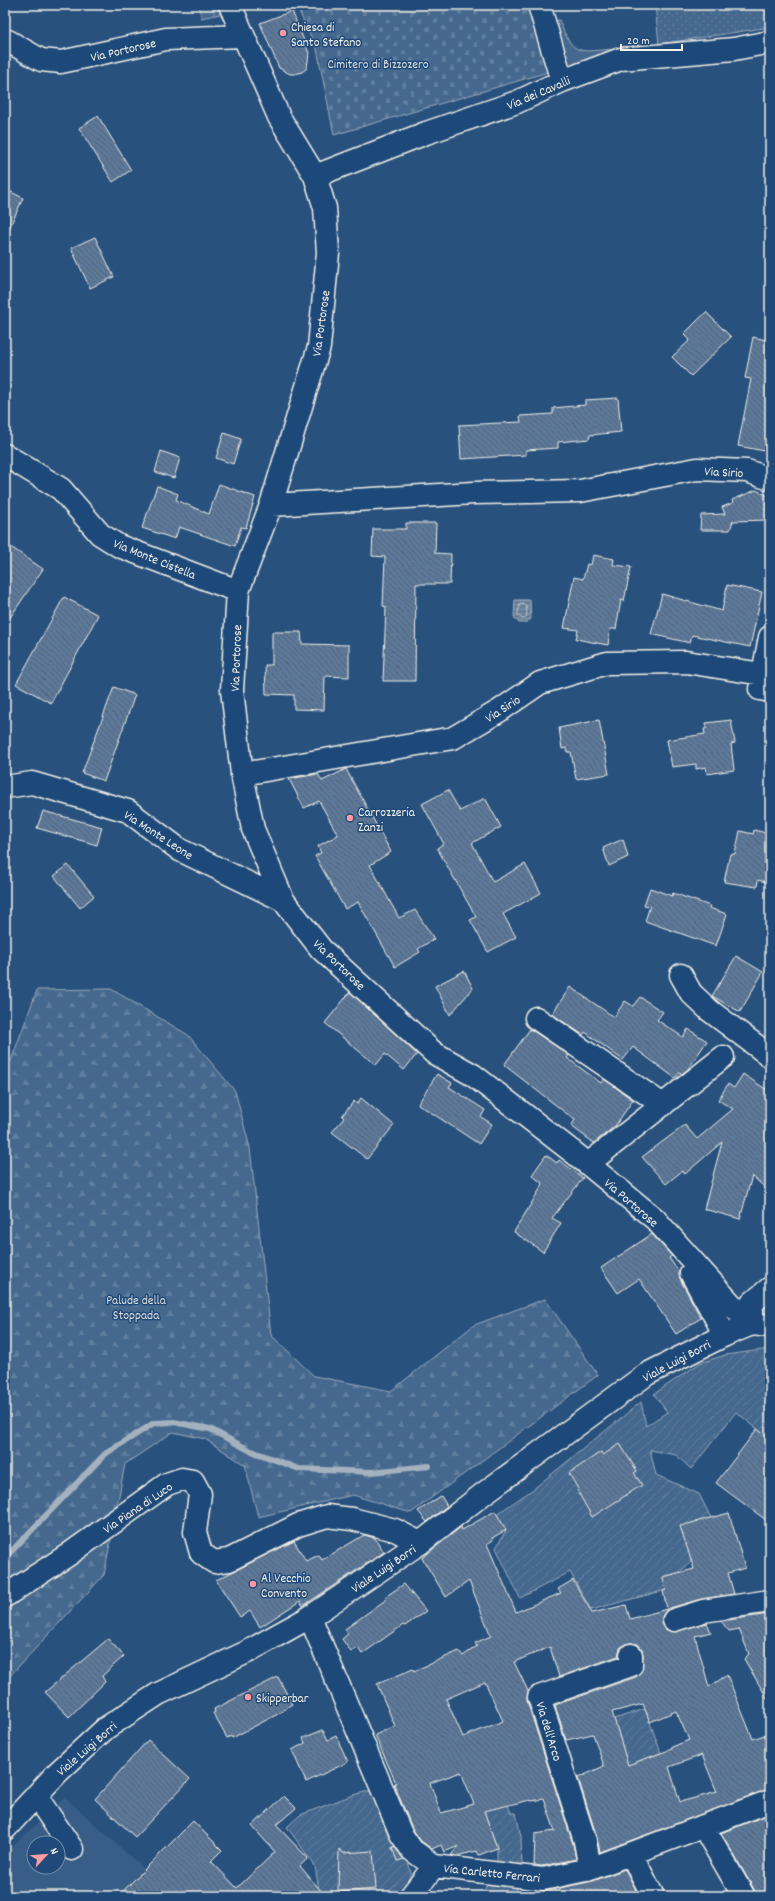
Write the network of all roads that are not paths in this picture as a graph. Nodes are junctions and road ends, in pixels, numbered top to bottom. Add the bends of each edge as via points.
1 (230, 5) edge
2 (539, 5) edge
3 (242, 36) junction
4 (8, 41) dead end
5 (770, 42) edge
6 (562, 81) junction
7 (315, 176) junction
8 (5, 455) edge
9 (770, 479) edge
10 (272, 505) junction
11 (238, 591) junction
12 (770, 637) edge
13 (766, 682) edge
14 (242, 774) junction
15 (5, 787) edge
16 (283, 900) junction
17 (681, 975) dead end
18 (536, 1018) dead end
19 (770, 1056) edge
20 (723, 1057) dead end
21 (663, 1105) junction
22 (588, 1164) junction
23 (674, 1242) junction
24 (770, 1288) edge
25 (757, 1325) edge
26 (725, 1335) junction
27 (420, 1543) junction
28 (5, 1596) edge
29 (770, 1601) edge
30 (310, 1617) junction
31 (674, 1620) dead end
32 (631, 1655) dead end
33 (36, 1796) junction
34 (770, 1801) edge
35 (703, 1826) junction
36 (5, 1829) edge
37 (72, 1848) dead end
38 (631, 1854) junction
39 (434, 1866) junction
40 (590, 1869) junction
41 (411, 1896) edge
42 (653, 1896) edge
43 (742, 1896) edge

1 - 3 street, Via Portorose
2 - 6 street
3 - 4 street, Via Portorose via 166,39 61,62 41,60
3 - 7 street, Via Portorose via 279,117
5 - 6 street, Via dei Cavalli via 734,49 621,59
6 - 7 street, Via dei Cavalli via 517,102 426,133
7 - 10 street, Via Portorose via 325,208 328,253 319,347
8 - 11 street, Via Monte Cistella via 61,489 100,534 119,546
9 - 10 street, Via Sirio via 747,472 697,469 580,491 478,493
10 - 11 street, Via Portorose
11 - 14 street, Via Portorose via 232,690
12 - 13 street, Via Sirio
13 - 14 street, Via Sirio via 686,662 607,663 540,683 453,738
14 - 16 street, Via Portorose via 253,829
15 - 16 street, Via Monte Leone via 32,784 128,811 180,850
16 - 22 street, Via Portorose via 321,949 434,1053 473,1075
17 - 19 street via 691,993 709,1010
18 - 21 street
20 - 21 street
21 - 22 street
22 - 23 street, Via Portorose via 654,1219
23 - 25 street, Via Portorose
23 - 26 street, Via Portorose
24 - 25 street via 752,1303
25 - 26 street, Viale Luigi Borri
26 - 27 street, Viale Luigi Borri via 646,1374
27 - 28 street, Via Piana di Luco via 395,1530 327,1516 298,1525 229,1560 214,1562 200,1553 195,1532 200,1494 193,1482 182,1479 167,1484 68,1555
27 - 30 street, Viale Luigi Borri
29 - 31 street via 703,1611
30 - 33 street, Viale Luigi Borri via 247,1652 158,1694 106,1728
30 - 39 street, Via Carletto Ferrari via 400,1834 412,1850
32 - 40 street, Via dell'Arco via 631,1665 538,1697 585,1841
33 - 36 street, Viale Luigi Borri
33 - 37 street
34 - 35 street, Via Carletto Ferrari
35 - 38 street, Via Carletto Ferrari
35 - 43 street
38 - 40 street, Via Carletto Ferrari
38 - 42 street
39 - 40 street, Via Carletto Ferrari via 543,1879
39 - 41 street

